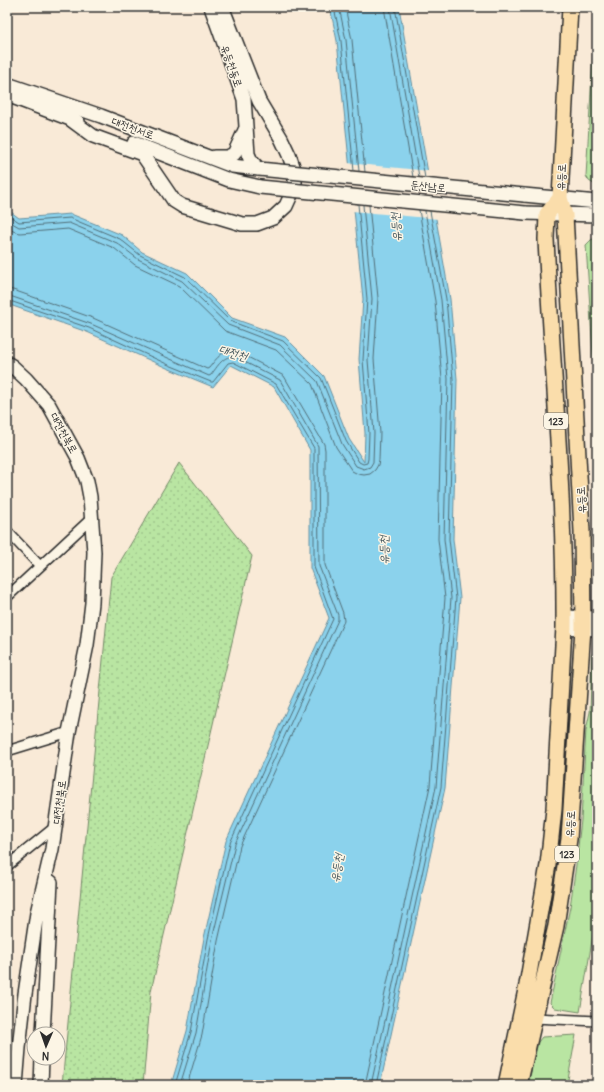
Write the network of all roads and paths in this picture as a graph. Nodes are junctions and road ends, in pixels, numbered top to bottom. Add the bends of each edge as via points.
1 (211, 7) edge
2 (222, 7) edge
3 (570, 7) edge
4 (7, 84) edge
5 (7, 95) edge
6 (70, 119) junction
7 (247, 127) junction
8 (210, 157) junction
9 (259, 169) junction
10 (560, 198) junction
11 (597, 202) edge
12 (547, 214) junction
13 (565, 215) junction
14 (597, 215) edge
15 (7, 363) edge
16 (92, 518) junction
17 (7, 531) edge
18 (40, 566) junction
19 (7, 597) edge
20 (564, 622) junction
21 (590, 623) edge
22 (69, 732) junction
23 (7, 751) edge
24 (55, 827) junction
25 (52, 849) junction
26 (7, 866) edge
27 (38, 913) junction
28 (45, 1006) junction
29 (534, 1018) junction
30 (597, 1020) edge
31 (44, 1026) edge
32 (42, 1066) edge
33 (16, 1085) edge
34 (41, 1085) edge
35 (506, 1085) edge
36 (519, 1085) edge

1 - 7 main road, 유등천동로 via 244,99
2 - 6 main road via 259,101 281,138 295,172 295,186 286,206 273,218 257,224 242,224 182,206 174,201 142,154 93,136
3 - 10 main road, 유등로
4 - 8 main road, 대전천서로
5 - 6 main road, 둔산남로
6 - 12 main road, 둔산남로, bridge via 230,180 260,187
7 - 8 main road via 234,154 227,157
7 - 9 main road, 유등천동로 via 248,154
8 - 9 main road, 대전천서로 via 232,166
9 - 10 main road, 둔산남로, bridge
10 - 11 main road, 둔산남로
10 - 12 main road
10 - 13 main road, 유등로
12 - 13 main road, 둔산남로
12 - 20 main road, 유등로 / 123 via 546,239 562,529
13 - 14 main road, 둔산남로
13 - 21 main road, 유등로 / 123 via 582,531
15 - 16 main road, 대전천북로 via 26,379 44,400 64,430 87,481
16 - 18 street
16 - 22 main road, 대전천북로 via 94,552 89,632
17 - 18 street
18 - 19 street
20 - 21 main road
20 - 35 main road, 유등로 / 123 via 554,809 548,865
21 - 29 main road, 유등로 / 123 via 569,839 556,926
22 - 23 street
22 - 24 main road, 대전천북로
24 - 25 main road, 대전천북로
24 - 26 street
25 - 27 main road, 대전천북로
25 - 28 main road
27 - 28 main road
27 - 33 main road, 대전천북로 via 24,1001
28 - 31 main road
29 - 30 street
29 - 36 main road, 유등로 / 123
32 - 34 main road

